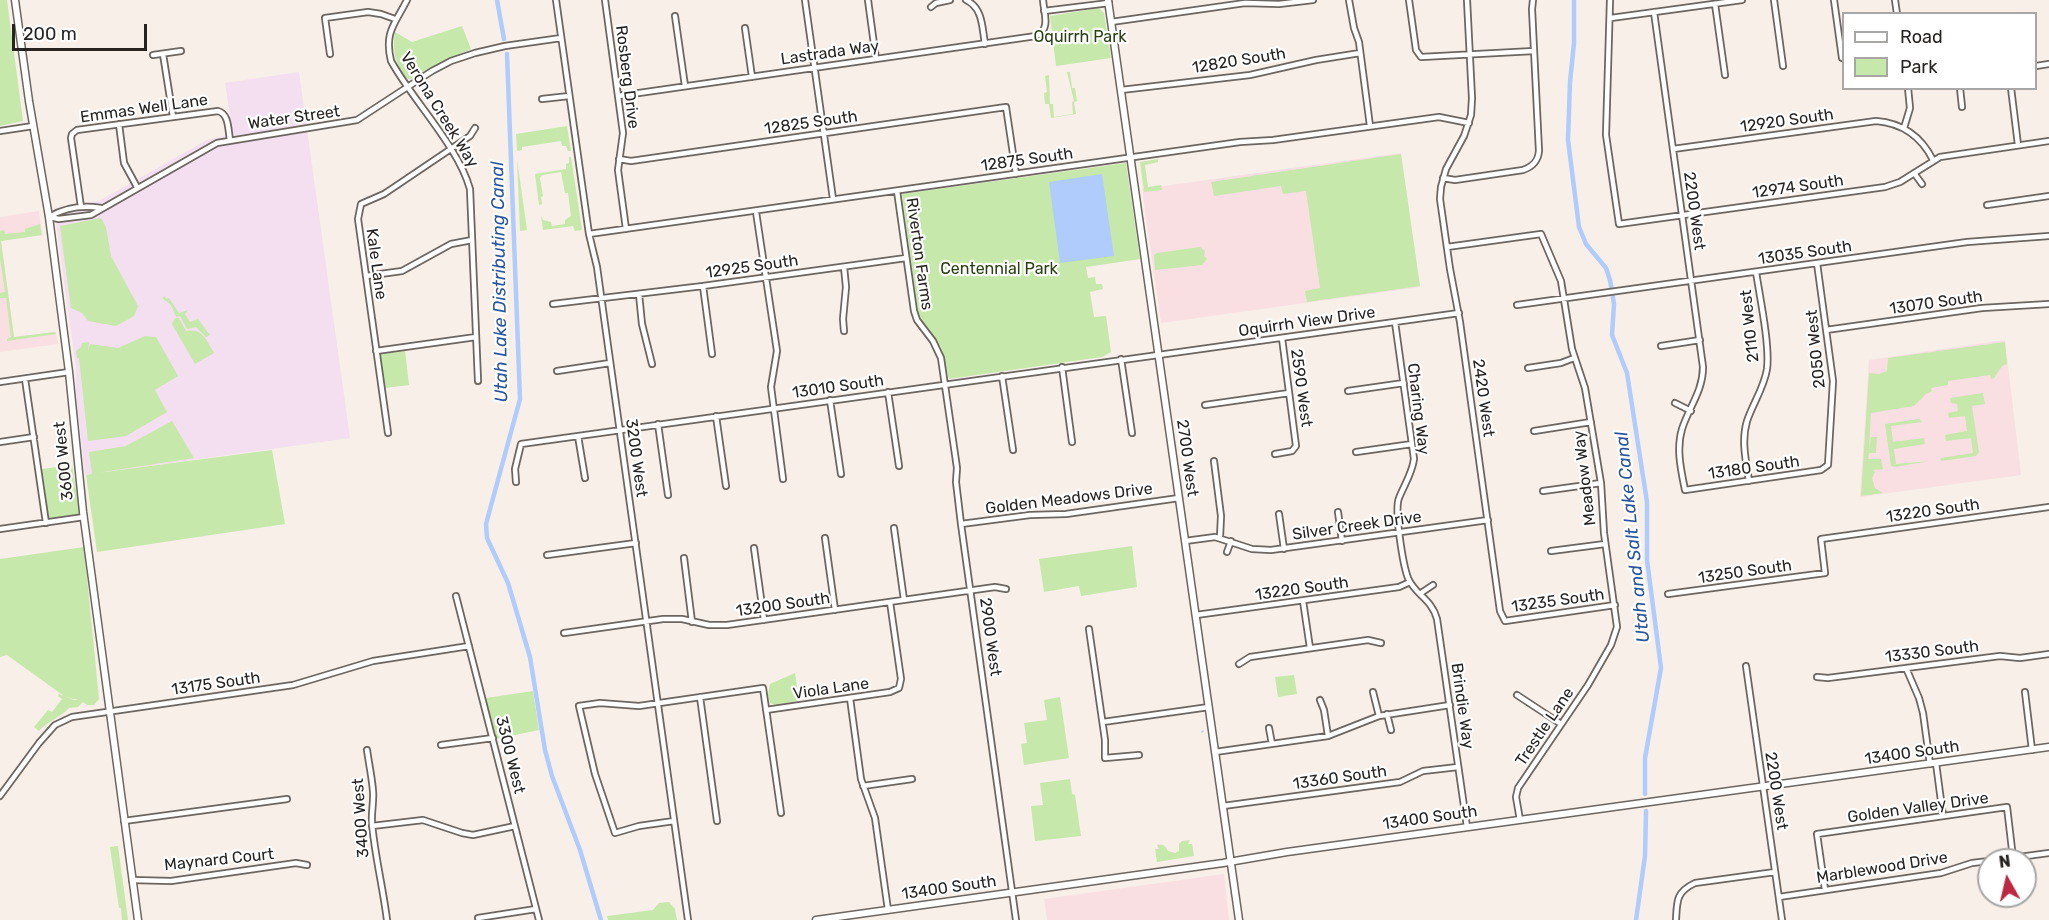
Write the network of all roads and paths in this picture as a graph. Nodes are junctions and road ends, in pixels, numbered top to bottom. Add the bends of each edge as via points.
1 (15, 0) edge
2 (407, 0) edge
3 (556, 0) edge
4 (604, 0) edge
5 (805, 0) edge
6 (868, 0) edge
7 (950, 0) edge
8 (966, 0) edge
9 (1042, 0) edge
10 (1313, 0) edge
11 (1349, 0) edge
12 (1409, 0) edge
13 (1467, 0) edge
14 (1533, 0) edge
15 (1610, 0) edge
16 (1742, 0) edge
17 (1774, 0) edge
18 (1834, 0) edge
19 (1108, 1) edge
20 (1715, 4) junction
21 (932, 7) dead end
22 (1044, 11) junction
23 (1654, 12) junction
24 (675, 16) dead end
25 (1611, 18) junction
26 (395, 19) junction
27 (1111, 22) junction
28 (745, 28) dead end
29 (561, 38) junction
30 (985, 44) junction
31 (181, 51) dead end
32 (1534, 51) junction
33 (1360, 53) junction
34 (163, 54) junction
35 (330, 54) dead end
36 (1470, 54) junction
37 (153, 55) dead end
38 (1842, 58) dead end
39 (876, 59) junction
40 (1783, 66) dead end
41 (814, 68) junction
42 (1725, 75) dead end
43 (752, 77) junction
44 (685, 86) junction
45 (408, 87) junction
46 (1121, 90) junction
47 (1908, 90) edge
48 (1960, 90) edge
49 (2011, 90) edge
50 (569, 96) junction
51 (618, 96) junction
52 (542, 99) dead end
53 (1962, 107) dead end
54 (173, 117) junction
55 (1469, 123) junction
56 (119, 124) junction
57 (33, 126) junction
58 (1370, 126) junction
59 (475, 128) dead end
60 (1904, 128) junction
61 (0, 131) edge
62 (824, 133) junction
63 (230, 140) junction
64 (2049, 141) edge
65 (2018, 145) junction
66 (1673, 149) junction
67 (450, 150) junction
68 (1131, 157) junction
69 (619, 159) junction
70 (1933, 160) junction
71 (1914, 173) junction
72 (1016, 174) junction
73 (1443, 178) junction
74 (1922, 184) dead end
75 (137, 187) junction
76 (897, 191) junction
77 (2049, 196) edge
78 (833, 200) junction
79 (1987, 205) dead end
80 (81, 207) junction
81 (100, 208) junction
82 (756, 212) junction
83 (1682, 216) junction
84 (49, 217) junction
85 (626, 228) junction
86 (589, 234) junction
87 (2049, 236) edge
88 (472, 240) junction
89 (1447, 247) junction
90 (906, 258) junction
91 (1817, 263) junction
92 (844, 267) junction
93 (1756, 272) junction
94 (366, 276) junction
95 (766, 277) junction
96 (1692, 281) junction
97 (703, 286) junction
98 (639, 294) junction
99 (601, 297) junction
100 (1564, 299) junction
101 (553, 304) dead end
102 (2049, 304) edge
103 (1517, 305) dead end
104 (1458, 313) junction
105 (1395, 322) junction
106 (1826, 330) junction
107 (844, 331) dead end
108 (476, 337) junction
109 (1281, 338) junction
110 (1700, 340) junction
111 (1661, 346) dead end
112 (376, 351) junction
113 (712, 354) dead end
114 (1159, 355) junction
115 (1574, 358) junction
116 (1121, 359) junction
117 (610, 363) junction
118 (652, 364) dead end
119 (1062, 368) junction
120 (1528, 368) dead end
121 (557, 370) dead end
122 (69, 372) junction
123 (1002, 376) junction
124 (25, 379) junction
125 (478, 381) dead end
126 (0, 382) edge
127 (1404, 384) junction
128 (945, 385) junction
129 (1348, 391) dead end
130 (888, 392) junction
131 (1289, 393) junction
132 (830, 400) junction
133 (1675, 403) dead end
134 (1204, 405) dead end
135 (773, 408) junction
136 (1691, 411) junction
137 (716, 416) junction
138 (1591, 422) junction
139 (658, 424) junction
140 (620, 430) junction
141 (1534, 430) dead end
142 (388, 433) dead end
143 (1132, 434) dead end
144 (578, 436) junction
145 (33, 438) junction
146 (0, 442) edge
147 (1072, 442) dead end
148 (1412, 444) junction
149 (1013, 450) dead end
150 (1356, 452) dead end
151 (1275, 454) dead end
152 (1214, 461) dead end
153 (899, 466) dead end
154 (1826, 467) joint
155 (841, 474) dead end
156 (585, 478) dead end
157 (783, 478) dead end
158 (1749, 481) junction
159 (516, 482) dead end
160 (1601, 483) junction
161 (726, 486) dead end
162 (1684, 490) joint
163 (1543, 491) dead end
164 (668, 495) dead end
165 (1179, 498) junction
166 (2049, 507) edge
167 (1338, 512) dead end
168 (1279, 514) dead end
169 (84, 517) junction
170 (1488, 520) junction
171 (46, 523) junction
172 (961, 524) junction
173 (894, 528) dead end
174 (0, 529) edge
175 (1400, 532) junction
176 (1220, 537) junction
177 (825, 538) dead end
178 (1185, 541) junction
179 (1231, 541) junction
180 (1342, 541) junction
181 (636, 543) junction
182 (1605, 544) junction
183 (754, 548) dead end
184 (1284, 549) junction
185 (1551, 551) dead end
186 (1227, 552) dead end
187 (547, 555) dead end
188 (684, 558) dead end
189 (1825, 573) joint
190 (1410, 582) junction
191 (1433, 585) dead end
192 (1006, 589) dead end
193 (972, 591) junction
194 (1421, 593) junction
195 (1668, 594) dead end
196 (456, 596) dead end
197 (904, 600) junction
198 (1303, 601) junction
199 (890, 602) junction
200 (1615, 605) junction
201 (835, 610) junction
202 (1196, 615) junction
203 (764, 620) junction
204 (1505, 621) joint
205 (646, 622) junction
206 (692, 622) junction
207 (1089, 629) dead end
208 (564, 633) dead end
209 (1381, 644) dead end
210 (469, 646) junction
211 (1310, 648) junction
212 (1607, 652) joint
213 (2049, 654) edge
214 (1239, 664) dead end
215 (1746, 666) dead end
216 (1906, 668) junction
217 (1817, 677) dead end
218 (1373, 692) dead end
219 (2025, 692) dead end
220 (1517, 696) dead end
221 (700, 697) junction
222 (850, 698) junction
223 (1320, 700) dead end
224 (658, 703) junction
225 (1450, 705) junction
226 (1209, 707) junction
227 (766, 710) junction
228 (110, 711) junction
229 (1387, 714) junction
230 (1379, 716) junction
231 (1103, 722) junction
232 (1561, 724) junction
233 (1269, 728) dead end
234 (1391, 730) dead end
235 (1328, 736) junction
236 (493, 738) junction
237 (1272, 744) junction
238 (441, 745) dead end
239 (2049, 747) edge
240 (367, 750) dead end
241 (2032, 750) junction
242 (1215, 752) junction
243 (1139, 755) dead end
244 (1933, 763) junction
245 (1458, 766) junction
246 (912, 779) dead end
247 (863, 786) junction
248 (1764, 787) junction
249 (0, 796) edge
250 (287, 799) dead end
251 (1223, 806) junction
252 (781, 813) dead end
253 (1943, 816) junction
254 (1520, 820) junction
255 (124, 821) junction
256 (674, 821) junction
257 (717, 821) dead end
258 (372, 826) junction
259 (515, 826) junction
260 (1467, 827) junction
261 (2012, 848) edge
262 (1231, 862) junction
263 (1977, 862) edge
264 (308, 865) dead end
265 (1775, 872) junction
266 (132, 880) junction
267 (1825, 890) junction
268 (1013, 892) junction
269 (1779, 897) junction
270 (536, 909) junction
271 (888, 910) junction
272 (477, 918) dead end
273 (138, 920) edge
274 (387, 920) edge
275 (539, 920) edge
276 (688, 920) edge
277 (816, 920) edge
278 (1017, 920) edge
279 (1239, 920) edge
280 (1676, 920) edge
281 (1782, 920) edge

1 - 57 main road, 3600 West
2 - 26 street, Verona Creek Way
3 - 29 street, 3200 West
4 - 51 street, Rosberg Drive
5 - 41 street
6 - 39 street
7 - 21 street
8 - 30 street via 980,13
9 - 22 street
10 - 27 street via 1245,3
11 - 33 street
12 - 36 street via 1416,50 1421,57
13 - 36 street
14 - 32 street
15 - 25 street
16 - 20 street
17 - 40 street
18 - 38 street
19 - 22 street
19 - 27 main road, 2700 West
20 - 23 street
20 - 42 street
22 - 30 street, Lastrada Way via 1044,32
23 - 25 street
23 - 66 street, 2200 West
24 - 44 street
25 - 83 street, 12974 South via 1606,135 1619,224
26 - 35 street via 375,12 325,18
26 - 45 street, Verona Creek Way via 388,49
27 - 46 main road, 2700 West
28 - 43 street
29 - 45 street, Water Street via 475,52 432,71
29 - 50 street, 3200 West
30 - 39 street, Lastrada Way
31 - 34 street
32 - 36 street
32 - 73 street via 1539,151 1532,166 1452,180
33 - 46 street, 12820 South via 1250,75
33 - 58 street
34 - 37 street
34 - 54 street
36 - 55 street
39 - 41 street, Lastrada Way
41 - 43 street, Lastrada Way
41 - 62 street
43 - 44 street, Lastrada Way
44 - 51 street, Lastrada Way
45 - 63 street, Water Street via 357,120
45 - 67 street, Verona Creek Way
46 - 68 main road, 2700 West
47 - 60 street via 1910,108
48 - 53 street
49 - 65 street
50 - 52 street
50 - 86 street, 3200 West
51 - 69 street, Rosberg Drive via 623,133
54 - 56 street, Emmas Well Lane
54 - 63 street, Emmas Well Lane via 223,112
55 - 58 street, 12875 South via 1444,117
55 - 73 street
56 - 75 street via 124,163
56 - 80 street, Emmas Well Lane via 72,134
57 - 61 street
57 - 84 main road, 3600 West
58 - 68 street, 12875 South
59 - 67 street
60 - 66 street, 12920 South via 1869,121
60 - 70 street via 1923,144
62 - 69 street, 12825 South
62 - 72 street, 12825 South via 1006,108
62 - 78 street
63 - 75 street, Water Street via 203,149
64 - 65 street
65 - 70 street
66 - 83 street, 2200 West
67 - 88 street, Verona Creek Way via 467,176
67 - 94 street, Kale Lane via 384,194 361,204 358,219
68 - 72 street, 12875 South
68 - 114 main road, 2700 West
69 - 85 street, Rosberg Drive
70 - 71 street, 12974 South
71 - 74 street
71 - 83 street, 12974 South via 1885,187
72 - 76 street, 12875 South
73 - 89 street, 2420 West via 1440,199
75 - 81 street, Water Street
76 - 78 street, 12875 South
76 - 90 street, Riverton Farms
77 - 79 street
78 - 82 street, 12875 South
80 - 81 street
80 - 84 street via 60,210
81 - 84 street, Water Street via 91,214
82 - 85 street, 12875 South
82 - 95 street
83 - 96 street, 2200 West
84 - 122 main road, 3600 West
85 - 86 street, 12875 South
86 - 99 street, 3200 West
87 - 91 street, 13035 South via 1967,242
88 - 94 street via 452,244 402,271
88 - 108 street, Verona Creek Way
89 - 100 street, Meadow Way via 1541,234 1560,278
89 - 104 street, 2420 West
90 - 92 street, 12925 South
90 - 128 street, Riverton Farms via 917,320 941,358
91 - 93 street, 13035 South
91 - 106 street, 2050 West
92 - 95 street, 12925 South
92 - 107 street
93 - 96 street, 13035 South
93 - 158 street, 2110 West via 1768,363 1763,387 1744,433
94 - 112 street, Kale Lane
95 - 97 street, 12925 South
95 - 135 street via 777,351 771,387
96 - 100 street, 13035 South
96 - 110 street, 2200 West
97 - 98 street, 12925 South
97 - 113 street
98 - 99 street, 12925 South
98 - 118 street
99 - 101 street, 12925 South
99 - 117 street, 3200 West
100 - 103 street, 13035 South
100 - 115 street, Meadow Way
102 - 106 street, 13070 South via 1982,308
104 - 105 street, Oquirrh View Drive
104 - 170 street, 2420 West
105 - 109 street, Oquirrh View Drive
105 - 127 street, Charing Way
106 - 154 street, 2050 West via 1833,387
108 - 112 street
108 - 125 street, Verona Creek Way
109 - 114 street, Oquirrh View Drive
109 - 131 street, 2590 West
110 - 111 street
110 - 136 street, 2200 West via 1702,379
112 - 142 street, Kale Lane
114 - 116 street, 13010 South
114 - 165 main road, 2700 West
115 - 120 street
115 - 138 street, Meadow Way via 1583,380
116 - 119 street, 13010 South
116 - 143 street
117 - 121 street
117 - 140 street, 3200 West
119 - 123 street, 13010 South
119 - 147 street
122 - 124 street
122 - 169 main road, 3600 West
123 - 128 street, 13010 South
123 - 149 street
124 - 126 street
124 - 145 street
127 - 129 street
127 - 148 street, Charing Way
128 - 130 street, 13010 South
128 - 172 street, 2900 West
130 - 132 street, 13010 South
130 - 153 street
131 - 134 street
131 - 151 street, 2590 West via 1296,446 1292,451
132 - 135 street, 13010 South
132 - 155 street
133 - 136 street
135 - 137 street, 13010 South
135 - 157 street
136 - 162 street, 2200 West via 1679,447
137 - 139 street, 13010 South
137 - 161 street
138 - 141 street
138 - 160 street, Meadow Way
139 - 140 street, 13010 South
139 - 164 street
140 - 144 street, 13010 South
140 - 181 street, 3200 West
144 - 156 street
144 - 159 street, 13010 South via 521,444
145 - 146 street
145 - 171 street
148 - 150 street
148 - 175 street, Charing Way via 1413,468 1397,506
152 - 176 street
154 - 158 street, 13180 South
158 - 162 street, 13180 South
160 - 163 street
160 - 182 street, Meadow Way
165 - 172 street, Golden Meadows Drive
165 - 178 main road, 2700 West
166 - 189 street, 13220 South via 1821,538
167 - 180 street
168 - 184 street
169 - 171 street
169 - 228 main road, 3600 West
170 - 175 street, Silver Creek Drive
170 - 204 street, 2420 West via 1500,611
171 - 174 street
172 - 193 street, 2900 West
173 - 197 street
175 - 180 street, Silver Creek Drive
175 - 190 street
176 - 178 street, Silver Creek Drive
176 - 179 street, Silver Creek Drive
177 - 201 street
178 - 202 main road, 2700 West
179 - 184 street, Silver Creek Drive via 1257,550
179 - 186 street
180 - 184 street, Silver Creek Drive
181 - 187 street
181 - 205 street, 3200 West
182 - 185 street
182 - 200 street, Meadow Way
183 - 203 street
188 - 206 street
189 - 195 street, 13250 South
190 - 194 street, Brindie Way
190 - 198 street, 13220 South
191 - 194 street
192 - 193 street, 13200 South
193 - 197 street, 13200 South
193 - 268 street, 2900 West
194 - 225 street, Brindie Way via 1436,615
196 - 210 street, 3300 West
197 - 199 street, 13200 South
198 - 202 street, 13220 South
198 - 211 street
199 - 201 street, 13200 South
199 - 222 street, Viola Lane via 899,688
200 - 204 street, 13235 South
200 - 212 street, Meadow Way via 1617,627
201 - 203 street, 13200 South
202 - 226 main road, 2700 West
203 - 206 street, 13200 South via 719,626
205 - 206 street, 13200 South
205 - 208 street, 13200 South
205 - 224 street, 3200 West
207 - 231 street
209 - 211 street via 1368,640
210 - 228 street, 13175 South via 373,661 292,685
210 - 236 street, 3300 West
211 - 214 street via 1250,657
212 - 232 street, Trestle Lane
213 - 216 street, 13330 South
215 - 248 street, 2200 West
216 - 217 street, 13330 South
216 - 244 street via 1920,698
218 - 230 street
219 - 241 street
220 - 232 street
221 - 224 street
221 - 227 street via 763,688
221 - 257 street
222 - 227 street, Viola Lane
222 - 247 street
223 - 235 street
224 - 256 street, 3200 West
224 - 256 street via 579,705 595,774 615,833
225 - 229 street
225 - 245 street, Brindie Way
226 - 231 street
226 - 242 main road, 2700 West
227 - 252 street
228 - 249 street, 13175 South via 72,717 55,725
228 - 255 main road, 3600 West
229 - 230 street
229 - 234 street
230 - 235 street
231 - 243 street via 1105,758
232 - 254 street, Trestle Lane via 1517,791
233 - 237 street
235 - 237 street
236 - 238 street
236 - 259 street, 3300 West
237 - 242 street
239 - 241 main road, 13400 South
240 - 258 street, 3400 West via 373,794
241 - 244 main road, 13400 South
242 - 251 main road, 2700 West
244 - 248 main road, 13400 South
244 - 253 street
245 - 251 street, 13360 South via 1423,771 1400,782
245 - 260 street, Brindie Way
246 - 247 street
247 - 271 street via 875,818
248 - 254 main road, 13400 South
248 - 265 street, 2200 West
250 - 255 street
251 - 262 main road, 2700 West
253 - 261 street, Golden Valley Drive via 2007,807
253 - 267 street, Golden Valley Drive via 1817,834
254 - 260 main road, 13400 South
255 - 266 main road, 3600 West
256 - 276 street, 3200 West
258 - 259 street via 423,820 473,835
258 - 274 street, 3400 West
259 - 270 street, 3300 West
260 - 262 main road, 13400 South
262 - 268 main road, 13400 South
262 - 279 main road, 2700 West
263 - 267 street, Marblewood Drive via 1941,873
264 - 266 street, Maynard Court via 171,880
265 - 269 street, 2200 West
265 - 280 street via 1695,883 1678,898
266 - 273 main road, 3600 West
267 - 269 street, Marblewood Drive
268 - 271 main road, 13400 South
268 - 278 street, 2900 West
269 - 281 street, 2200 West
270 - 272 street
270 - 275 street, 3300 West
271 - 277 main road, 13400 South

